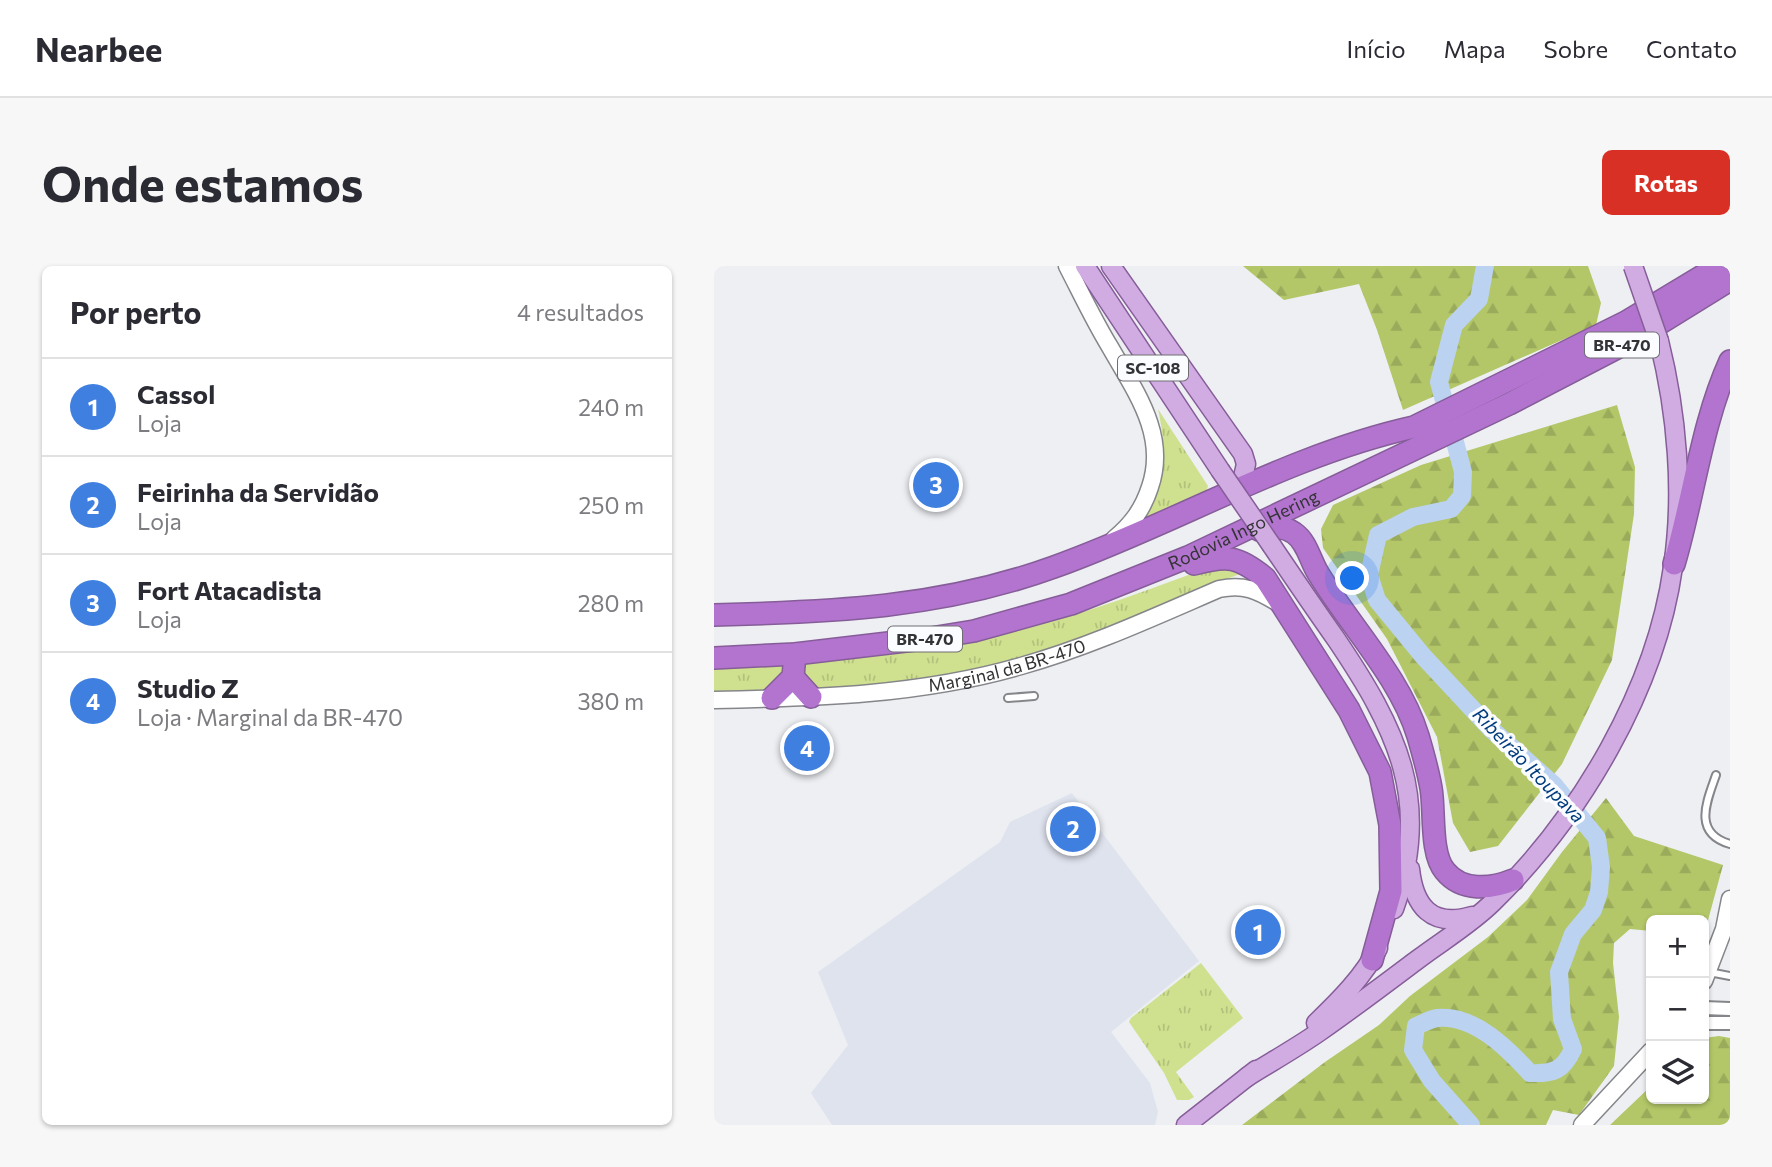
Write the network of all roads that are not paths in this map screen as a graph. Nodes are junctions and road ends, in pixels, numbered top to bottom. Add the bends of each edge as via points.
1 (1067, 266) edge
2 (1085, 266) edge
3 (1111, 266) edge
4 (1633, 266) edge
5 (1719, 266) edge
6 (1730, 280) edge
7 (1730, 361) edge
8 (1505, 394) junction
9 (1417, 437) junction
10 (1241, 486) junction
11 (1236, 535) junction
12 (1108, 546) junction
13 (1674, 564) junction
14 (1129, 582) junction
15 (1283, 606) junction
16 (714, 615) edge
17 (795, 654) junction
18 (714, 658) edge
19 (793, 677) junction
20 (1034, 696) dead end
21 (811, 697) junction
22 (772, 698) junction
23 (1008, 698) dead end
24 (714, 700) edge
25 (1716, 775) dead end
26 (1730, 844) edge
27 (1409, 858) junction
28 (1513, 880) junction
29 (1729, 907) edge
30 (1482, 912) junction
31 (1372, 960) junction
32 (1709, 968) edge
33 (1709, 976) edge
34 (1730, 976) edge
35 (1709, 1008) edge
36 (1730, 1009) edge
37 (1709, 1023) edge
38 (1730, 1023) edge
39 (1646, 1056) edge
40 (1247, 1077) junction
41 (1186, 1125) edge
42 (1582, 1125) edge

1 - 12 street via 1142,403 1155,444 1156,463 1144,505
2 - 27 main road, SC-108, bridge via 1373,696 1403,765
3 - 10 main road via 1243,454 1246,464
4 - 13 main road, bridge via 1668,375 1678,475
5 - 8 highway, Rodovia Ingo Hering / BR-470
6 - 8 highway, Rodovia Ingo Hering / BR-470 via 1636,338
7 - 13 highway via 1700,455
8 - 9 highway, Rodovia Ingo Hering / BR-470
9 - 10 highway via 1385,433
9 - 11 highway, Rodovia Ingo Hering / BR-470
10 - 12 highway
11 - 14 highway, Rodovia Ingo Hering / BR-470
11 - 28 highway via 1281,527 1301,538 1317,572 1408,709 1431,790 1437,853 1443,869 1474,887
12 - 16 highway via 1017,579 925,601 860,610
13 - 28 main road via 1655,643 1632,704 1558,828
14 - 15 highway via 1220,557 1233,558 1265,578
14 - 17 highway, Rodovia Ingo Hering / BR-470 via 974,631
15 - 21 street, Marginal da BR-470 via 1257,590 1233,586 1022,666 933,686
15 - 31 highway via 1362,732 1387,798 1391,891
17 - 18 highway, Rodovia Ingo Hering / BR-470
17 - 19 highway
19 - 21 highway
19 - 22 highway
20 - 23 lane
21 - 22 street, Marginal da BR-470
22 - 24 street, Marginal da BR-470
25 - 26 lane via 1703,813 1707,828
27 - 30 main road via 1413,891 1427,912 1446,919
27 - 31 main road via 1390,923
28 - 30 main road
29 - 32 street
30 - 40 main road via 1317,1034
31 - 40 main road via 1327,1012
33 - 34 lane
35 - 36 street
37 - 38 street
39 - 42 street
40 - 41 main road

